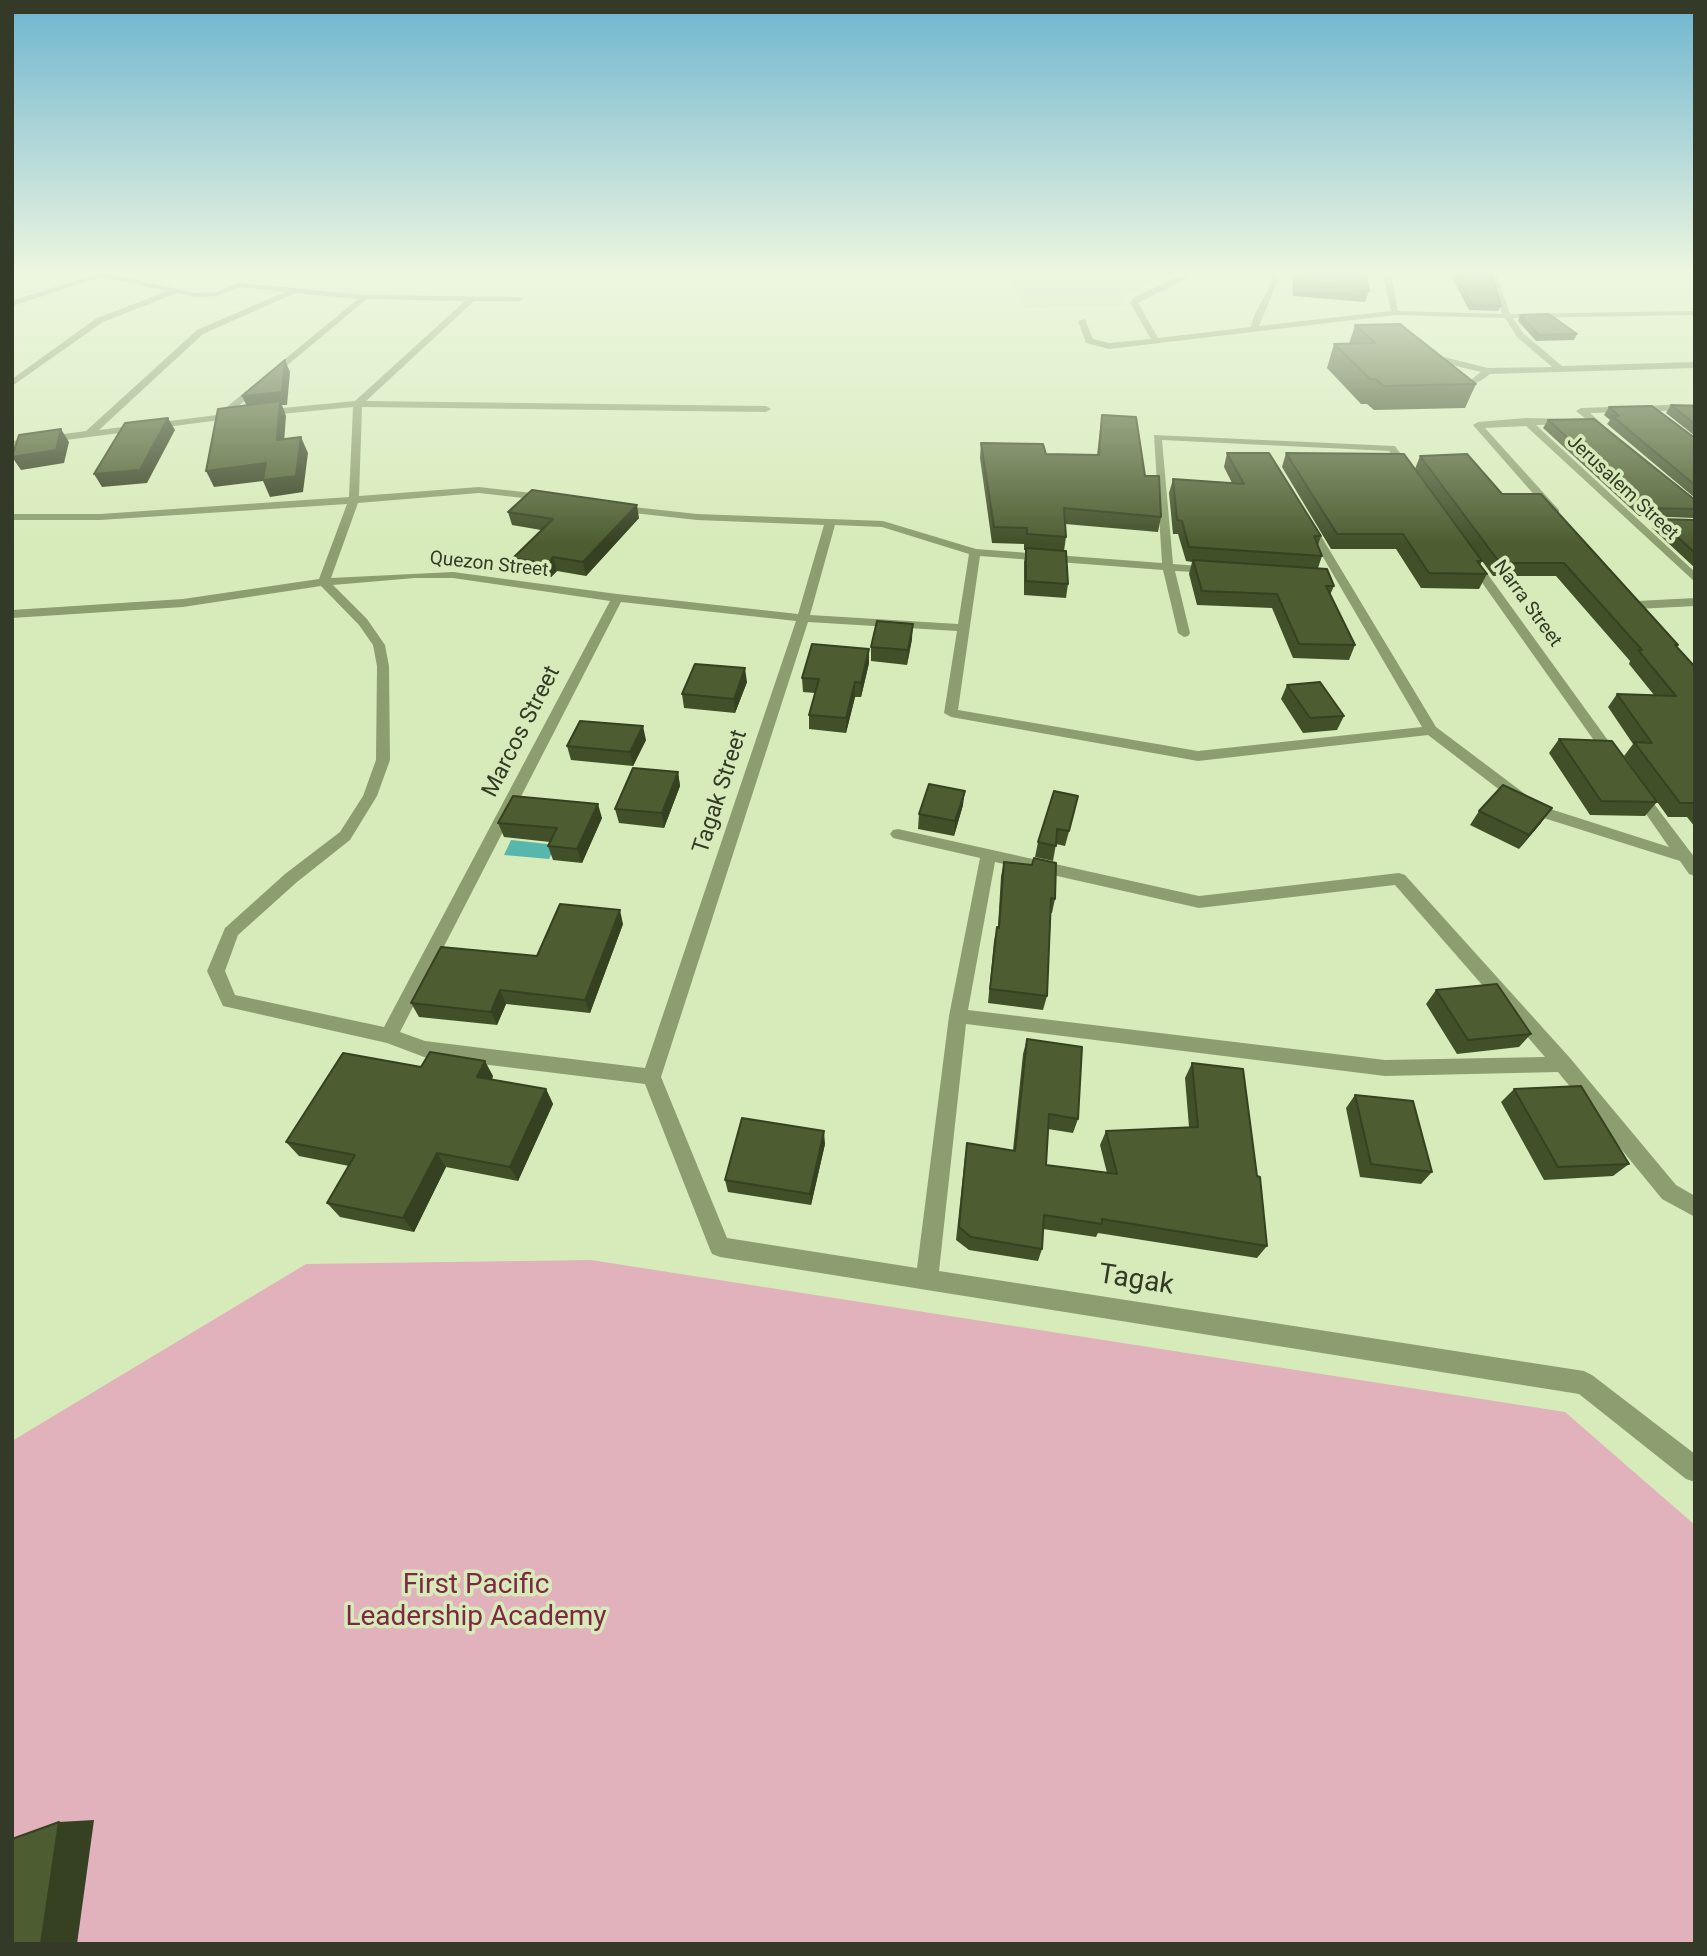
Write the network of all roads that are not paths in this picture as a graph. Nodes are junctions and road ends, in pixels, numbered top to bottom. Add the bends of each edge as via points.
1 (42, 361) edge
2 (168, 361) edge
3 (287, 361) edge
4 (404, 361) edge
5 (1430, 361) edge
6 (1452, 361) edge
7 (1551, 361) edge
8 (1695, 365) edge
9 (1560, 369) junction
10 (1488, 371) junction
11 (12, 383) edge
12 (358, 404) junction
13 (1695, 407) edge
14 (1649, 408) junction
15 (766, 409) dead end
16 (220, 417) junction
17 (1525, 421) junction
18 (1592, 421) junction
19 (1668, 423) edge
20 (89, 434) junction
21 (1613, 438) edge
22 (12, 444) edge
23 (1416, 482) edge
24 (354, 499) junction
25 (567, 501) edge
26 (604, 507) edge
27 (1300, 510) edge
28 (12, 517) edge
29 (831, 520) junction
30 (1632, 522) junction
31 (1657, 523) edge
32 (1566, 525) edge
33 (1465, 550) edge
34 (975, 552) junction
35 (1168, 567) junction
36 (1222, 570) edge
37 (1695, 579) edge
38 (324, 582) junction
39 (617, 598) junction
40 (1695, 602) edge
41 (1636, 604) edge
42 (12, 614) edge
43 (803, 618) junction
44 (963, 628) junction
45 (1184, 633) dead end
46 (1431, 730) junction
47 (898, 834) dead end
48 (989, 854) junction
49 (1685, 857) junction
50 (1695, 870) edge
51 (958, 1016) junction
52 (389, 1036) junction
53 (1563, 1065) junction
54 (652, 1077) junction
55 (1695, 1207) edge
56 (927, 1278) junction
57 (1695, 1470) edge

1 - 11 street
2 - 20 street
3 - 16 street
4 - 12 street
5 - 10 street via 1423,365 1436,377 1456,384 1473,383
6 - 10 street
7 - 9 street
8 - 9 street
9 - 10 street
12 - 15 street
12 - 16 street
12 - 24 street
13 - 14 street
14 - 18 street via 1581,411
14 - 19 street
16 - 20 street
17 - 18 street
17 - 30 street, Jerusalem Street
17 - 32 street via 1478,425
18 - 21 street
20 - 22 street
23 - 35 street via 1392,448 1262,448 1157,437
24 - 25 street via 479,490
24 - 28 street via 100,517
24 - 38 street
26 - 29 street via 697,517
27 - 46 street via 1335,578
29 - 34 street via 883,524
29 - 43 street, Tagak Street
30 - 31 street
30 - 37 street, Jerusalem Street
33 - 49 street, Narra Street
34 - 35 street
34 - 44 street
35 - 36 street
35 - 45 street
38 - 39 street, Quezon Street via 453,575
38 - 42 street, Quezon Street via 183,603
38 - 52 street via 379,645 383,760 370,796 345,835 231,932 216,971 229,1001
39 - 43 street, Quezon Street
39 - 52 street, Marcos Street
40 - 41 street
43 - 44 street, Quezon Street
43 - 54 street, Tagak Street
44 - 46 street via 951,713 1198,756
46 - 49 street via 1536,810
47 - 48 street
48 - 51 street
48 - 53 street via 1199,902 1399,879
49 - 50 street, Narra Street
51 - 53 street via 1385,1068
51 - 56 street
52 - 54 street via 424,1049
53 - 55 street via 1668,1192
54 - 56 street, Tagak via 720,1247
56 - 57 street, Tagak via 1584,1383

